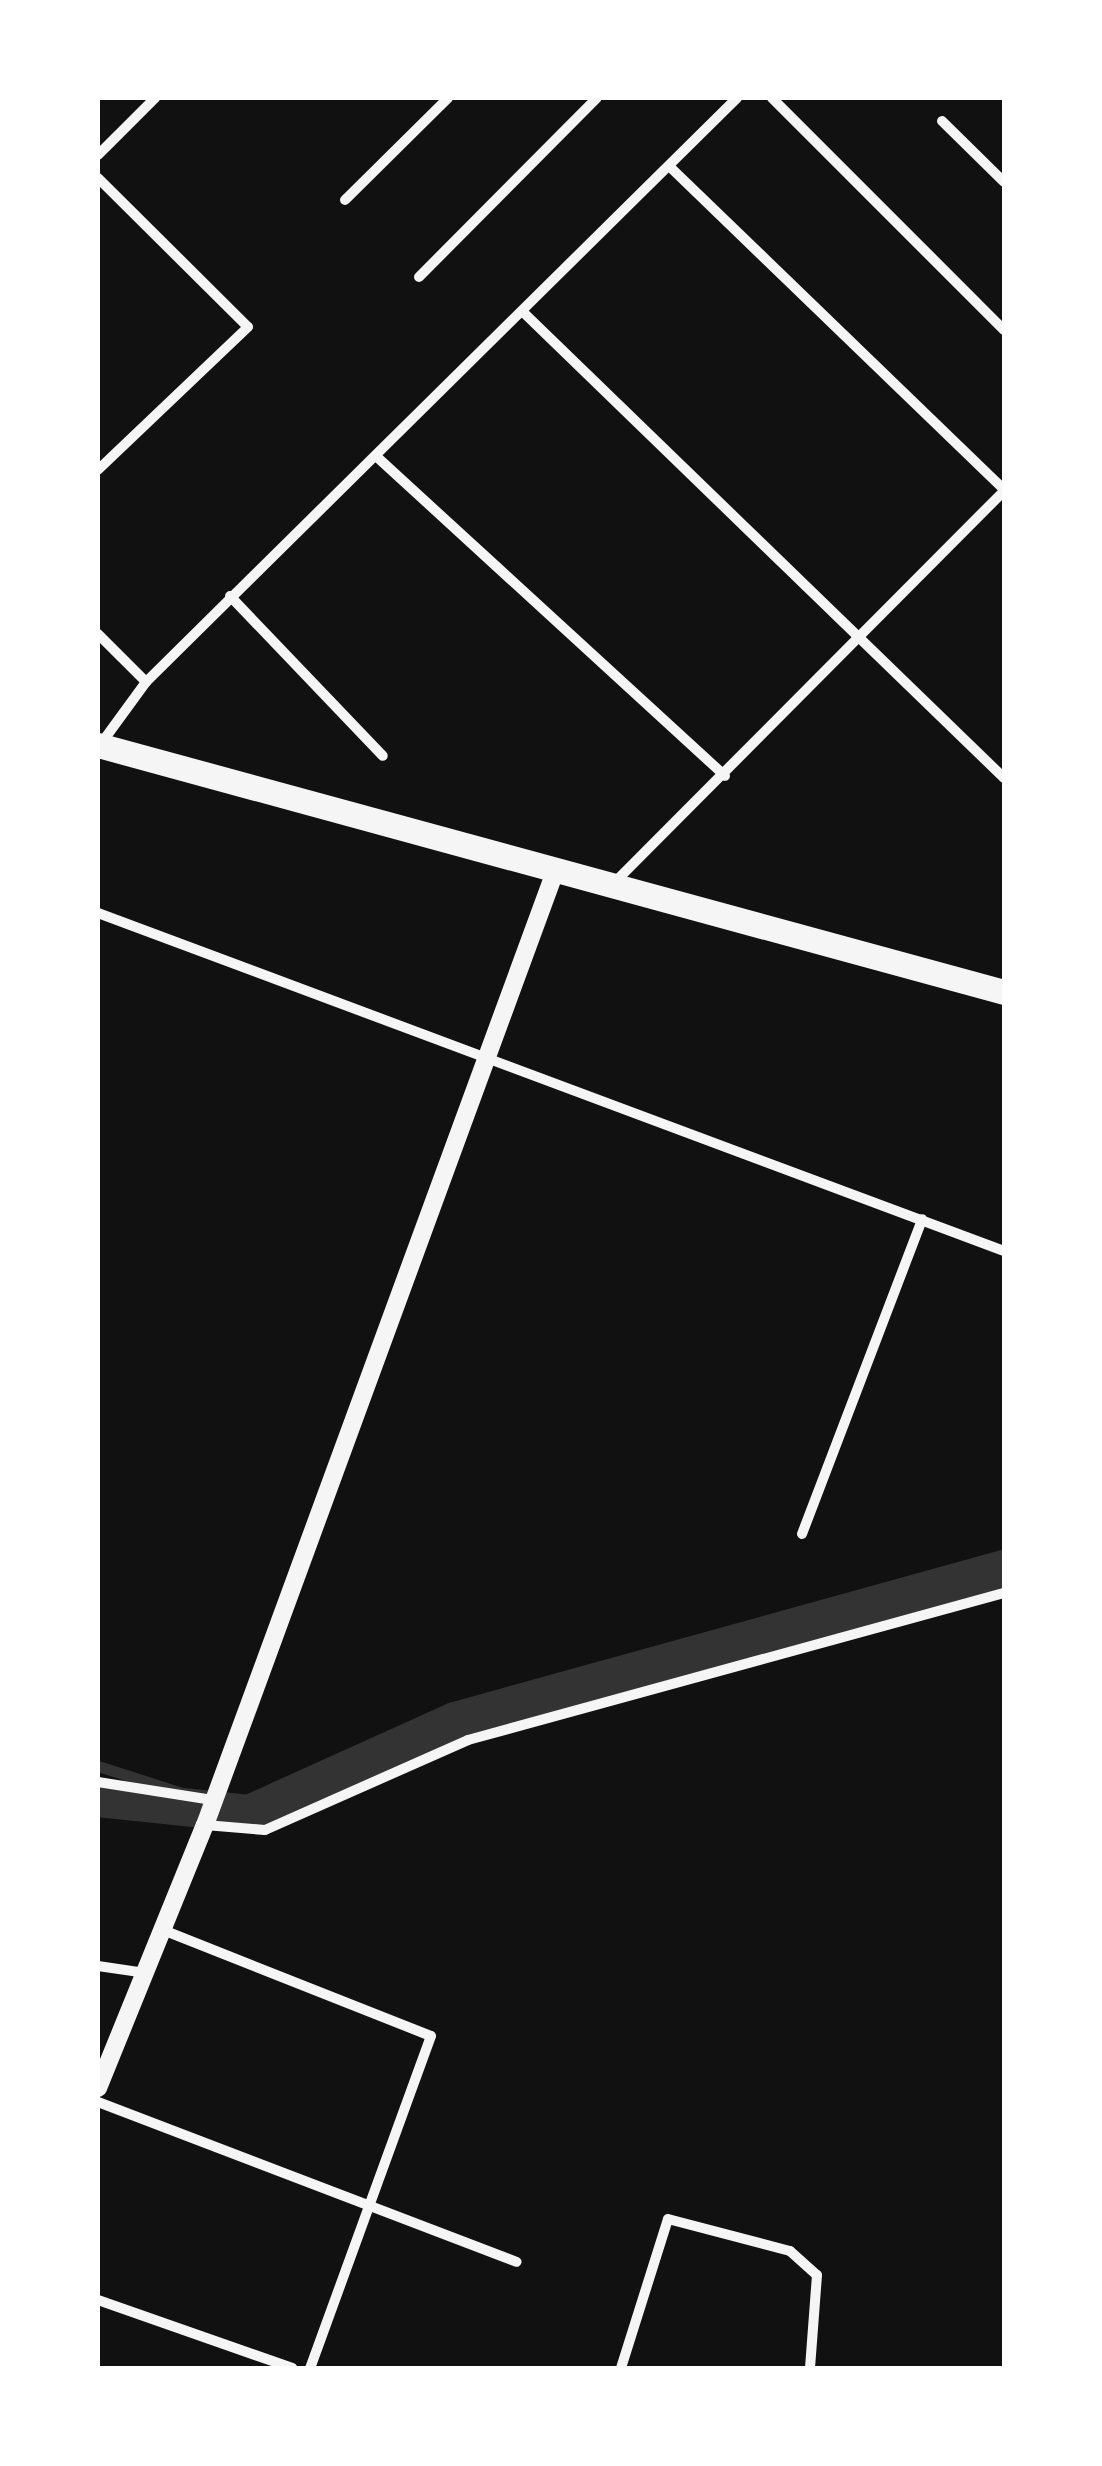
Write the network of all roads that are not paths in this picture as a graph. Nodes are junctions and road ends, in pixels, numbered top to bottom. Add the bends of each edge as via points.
1 (155, 98) edge
2 (448, 98) edge
3 (597, 98) edge
4 (737, 98) edge
5 (772, 98) edge
6 (942, 121) dead end
7 (98, 155) edge
8 (669, 166) junction
9 (98, 178) edge
10 (1004, 182) edge
11 (345, 200) dead end
12 (419, 277) dead end
13 (523, 312) junction
14 (1004, 330) edge
15 (378, 457) junction
16 (98, 470) edge
17 (1004, 490) edge
18 (230, 596) junction
19 (98, 634) edge
20 (862, 634) junction
21 (146, 682) junction
22 (99, 746) edge
23 (383, 756) dead end
24 (726, 776) junction
25 (1004, 778) edge
26 (556, 869) junction
27 (614, 882) junction
28 (98, 912) edge
29 (1004, 992) edge
30 (488, 1055) junction
31 (922, 1219) junction
32 (1004, 1251) edge
33 (802, 1534) dead end
34 (1004, 1593) edge
35 (98, 1782) edge
36 (213, 1800) junction
37 (205, 1825) junction
38 (163, 1930) junction
39 (98, 1966) edge
40 (146, 1973) junction
41 (98, 2088) edge
42 (98, 2102) edge
43 (371, 2207) junction
44 (516, 2262) dead end
45 (98, 2300) edge
46 (292, 2368) edge
47 (310, 2368) edge
48 (621, 2368) edge
49 (810, 2368) edge

1 - 7 street
2 - 11 street
3 - 12 street
4 - 8 street
5 - 14 street
6 - 10 street
8 - 13 street
8 - 17 street
9 - 16 street via 248,327
13 - 15 street
13 - 20 street
15 - 18 street
15 - 24 street
17 - 20 street
18 - 21 street
18 - 23 street
19 - 21 street
20 - 24 street
20 - 25 street
21 - 22 street
22 - 26 main road
24 - 27 street
26 - 27 main road
26 - 30 street
27 - 29 main road
28 - 30 street
30 - 31 street
30 - 36 street
31 - 32 street
31 - 33 street
34 - 37 street via 468,1740 265,1830
35 - 36 street
36 - 37 street
37 - 38 street
38 - 40 street
38 - 43 street via 431,2036
39 - 40 street
40 - 41 street
42 - 43 street
43 - 44 street
43 - 47 street
45 - 46 street
48 - 49 street via 668,2219 790,2250 816,2275

